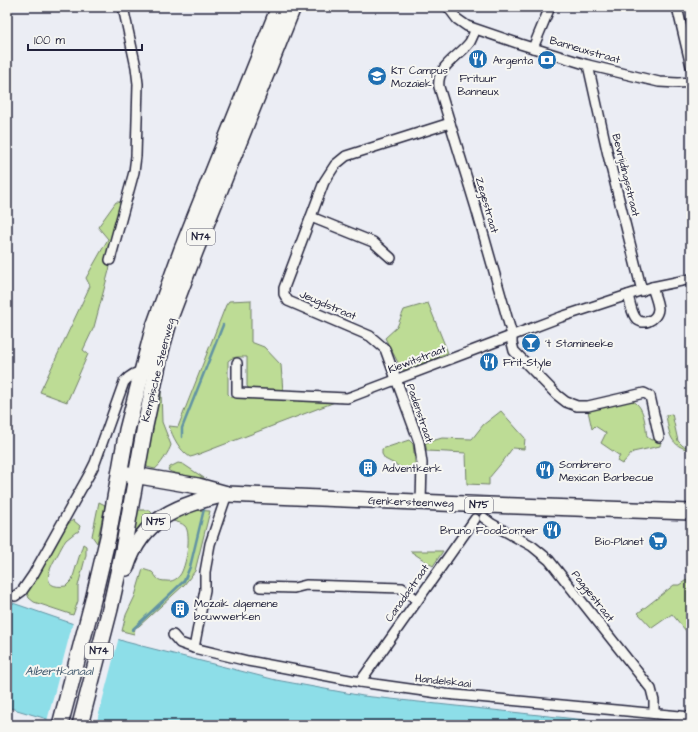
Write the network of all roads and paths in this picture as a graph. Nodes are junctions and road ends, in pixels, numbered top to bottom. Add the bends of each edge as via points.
1 (123, 7) edge
2 (279, 7) edge
3 (293, 7) edge
4 (448, 7) edge
5 (550, 7) edge
6 (677, 7) edge
7 (475, 30) junction
8 (533, 48) junction
9 (588, 65) junction
10 (691, 66) edge
11 (691, 82) edge
12 (450, 123) junction
13 (311, 217) junction
14 (391, 258) dead end
15 (110, 260) dead end
16 (691, 279) edge
17 (652, 287) junction
18 (642, 290) junction
19 (628, 295) junction
20 (512, 335) junction
21 (237, 363) dead end
22 (149, 373) junction
23 (396, 380) junction
24 (118, 396) junction
25 (134, 404) junction
26 (658, 436) dead end
27 (119, 473) junction
28 (137, 475) junction
29 (227, 494) junction
30 (420, 502) junction
31 (691, 512) edge
32 (480, 518) joint
33 (260, 587) dead end
34 (15, 596) dead end
35 (417, 600) junction
36 (110, 609) junction
37 (172, 635) dead end
38 (194, 648) junction
39 (360, 682) junction
40 (654, 713) junction
41 (691, 716) edge
42 (60, 725) edge
43 (80, 725) edge

1 - 15 street via 138,84 136,156
2 - 22 main road, Kempische Steenweg / N74 via 182,249 153,329
3 - 22 main road, Kempische Steenweg / N74
4 - 7 street, Banneuxstraat via 457,19
5 - 8 street
6 - 10 street
7 - 8 street, Banneuxstraat
7 - 12 street, Zegestraat via 470,42 440,74 438,82
8 - 9 street, Banneuxstraat
9 - 11 street, Banneuxstraat via 659,82
9 - 18 street, Bevrijdingsstraat
12 - 13 street, Jeugdstraat via 346,156 324,182
12 - 20 street, Zegestraat
13 - 14 street via 372,242
13 - 23 street, Jeugdstraat via 284,294 288,301 370,336 385,349
16 - 17 street, Kiewitstraat
17 - 18 street, Kiewitstraat
17 - 19 street via 658,309 653,320 640,321 635,317
18 - 19 street, Kiewitstraat
19 - 20 street, Kiewitstraat
20 - 23 street, Kiewitstraat
20 - 26 street, Zegestraat via 514,351 566,402 588,406 644,393 650,396
21 - 23 street, Kiewitstraat via 236,393 347,398
22 - 24 street, Kempische Steenweg via 130,375
22 - 25 main road, Kempische Steenweg / N74
22 - 28 main road, Kempische Steenweg / N74 via 145,426
23 - 30 street, Padenstraat via 419,442 422,463
24 - 25 street via 126,393 131,395
24 - 34 street, Kempische Steenweg via 90,473 33,574 22,591
25 - 27 main road, Kempische Steenweg / N74
27 - 28 main road, Genkersteenweg / N75
27 - 42 main road, Kempische Steenweg / N74 via 108,537
28 - 29 main road, Genkersteenweg / N75
28 - 36 main road, Kempische Steenweg / N74
29 - 30 main road, Genkersteenweg / N75
29 - 36 main road, Genkersteenweg / N75 via 183,506 168,513 146,531 130,558 122,589
29 - 38 street via 210,544 205,590
30 - 31 main road, Genkersteenweg / N75
32 - 35 street, Canadastraat
32 - 40 street, Paggestraat via 532,546 549,560 651,689
33 - 35 street via 294,588 306,585 402,588
35 - 39 street, Canadastraat
36 - 43 main road, Kempische Steenweg / N74
37 - 38 street, Handelskaai via 180,643
38 - 39 street, Handelskaai
39 - 40 street, Handelskaai via 445,694
40 - 41 street, Handelskaai

